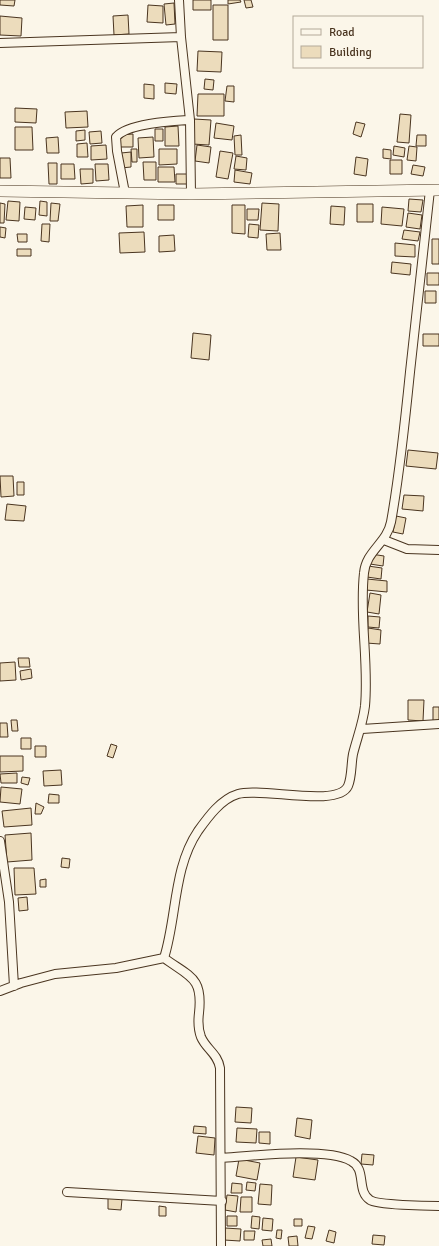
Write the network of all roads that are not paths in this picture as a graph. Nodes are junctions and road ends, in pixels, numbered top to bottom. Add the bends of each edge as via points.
1 (179, 0) edge
2 (181, 37) junction
3 (0, 43) edge
4 (190, 120) junction
5 (434, 190) edge
6 (0, 191) edge
7 (125, 193) junction
8 (191, 194) junction
9 (384, 540) junction
10 (439, 550) edge
11 (439, 724) edge
12 (362, 729) junction
13 (0, 841) edge
14 (164, 958) junction
15 (14, 986) junction
16 (0, 991) edge
17 (222, 1158) junction
18 (67, 1192) dead end
19 (222, 1201) junction
20 (439, 1206) edge
21 (221, 1246) edge

1 - 2 street
2 - 3 street
2 - 4 street
4 - 7 street via 149,124 118,134 115,140
4 - 8 street
5 - 8 street
5 - 9 street via 404,438 391,524
6 - 7 street
7 - 8 street
9 - 10 street via 407,549
9 - 12 street via 367,558 364,570 362,602 365,704
11 - 12 street
12 - 14 street via 351,764 349,784 343,792 324,797 246,792 230,797 210,815 189,848 180,876 169,944
13 - 15 street via 9,902
14 - 15 street via 116,968 55,974
14 - 17 street via 194,980 198,986 199,1032 205,1044 216,1056 220,1068
15 - 16 street
17 - 19 street
17 - 20 street via 332,1155 353,1161 359,1168 364,1194 374,1202
18 - 19 street
19 - 21 street

